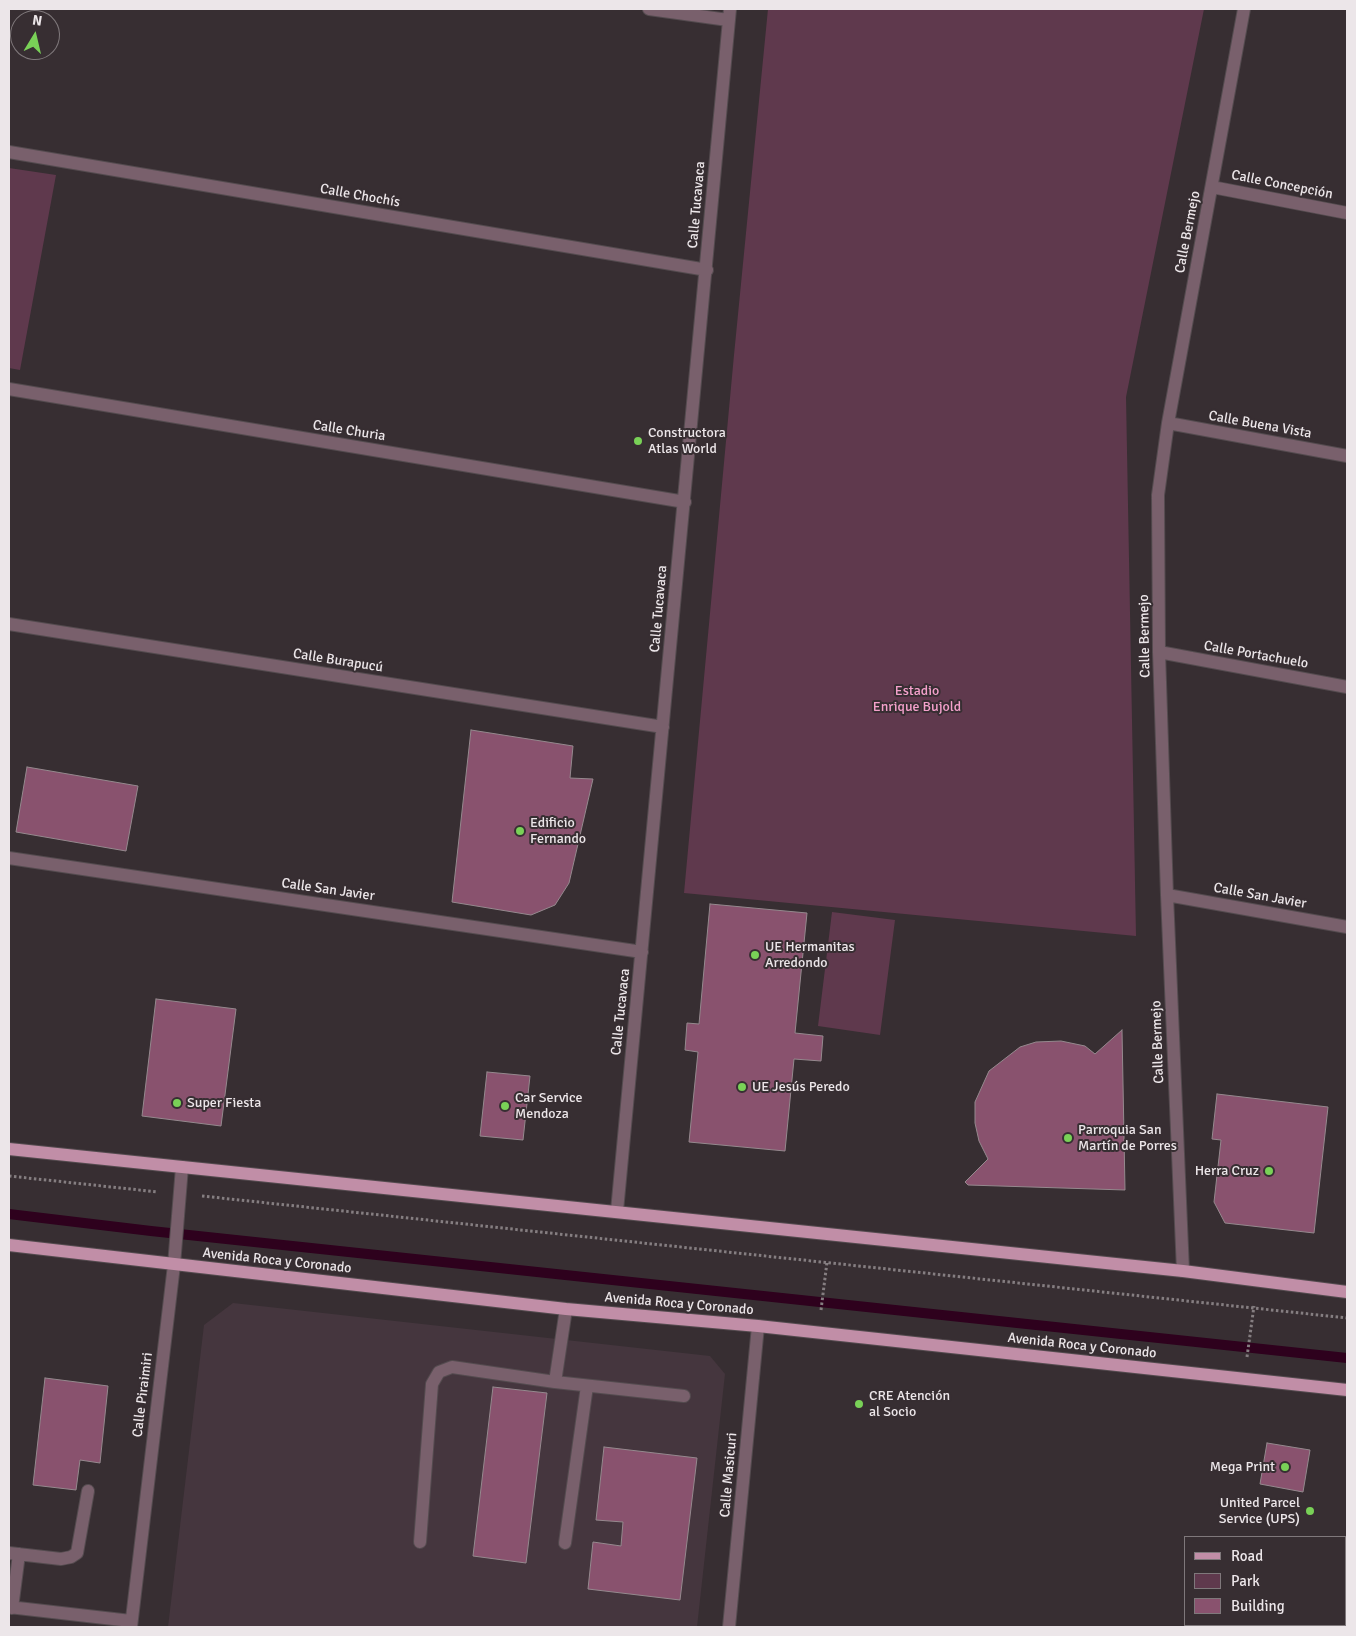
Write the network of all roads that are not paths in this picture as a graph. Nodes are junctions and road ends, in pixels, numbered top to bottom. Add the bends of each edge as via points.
1 (650, 9) edge
2 (1244, 9) edge
3 (729, 14) edge
4 (9, 152) edge
5 (1212, 187) junction
6 (1347, 213) edge
7 (707, 270) junction
8 (9, 389) edge
9 (1168, 423) junction
10 (1347, 456) edge
11 (685, 502) junction
12 (9, 624) edge
13 (1160, 652) junction
14 (1347, 687) edge
15 (663, 727) junction
16 (9, 858) edge
17 (1167, 895) junction
18 (1347, 927) edge
19 (642, 952) junction
20 (9, 1149) edge
21 (182, 1167) junction
22 (617, 1211) junction
23 (9, 1245) edge
24 (174, 1265) junction
25 (1182, 1271) junction
26 (1347, 1292) edge
27 (566, 1309) junction
28 (758, 1326) junction
29 (554, 1382) junction
30 (587, 1386) junction
31 (1347, 1390) edge
32 (684, 1396) dead end
33 (88, 1491) dead end
34 (420, 1542) dead end
35 (565, 1543) dead end
36 (14, 1553) edge
37 (11, 1607) edge
38 (131, 1624) edge
39 (729, 1627) edge

1 - 3 street
2 - 5 street, Calle Bermejo
3 - 7 street, Calle Tucavaca
4 - 7 street, Calle Chochís
5 - 6 street, Calle Concepción
5 - 9 street, Calle Bermejo
7 - 11 street, Calle Tucavaca
8 - 11 street, Calle Churia
9 - 10 street, Calle Buena Vista
9 - 13 street, Calle Bermejo via 1158,495
11 - 15 street, Calle Tucavaca
12 - 15 street, Calle Burapucú
13 - 14 street, Calle Portachuelo
13 - 17 street, Calle Bermejo
15 - 19 street, Calle Tucavaca
16 - 19 street, Calle San Javier
17 - 18 street, Calle San Javier
17 - 25 street, Calle Bermejo
19 - 22 street, Calle Tucavaca
20 - 21 main road
21 - 22 main road
21 - 24 street, Calle Piraimiri
22 - 25 main road
23 - 24 main road, Avenida Roca y Coronado
24 - 27 main road, Avenida Roca y Coronado
24 - 38 street, Calle Piraimiri
25 - 26 main road
27 - 28 main road, Avenida Roca y Coronado
27 - 29 street
28 - 31 main road, Avenida Roca y Coronado
28 - 39 street, Calle Masicuri
29 - 30 street
29 - 34 street via 452,1367 439,1372 432,1384
30 - 32 street
30 - 35 street
33 - 36 street via 77,1553 61,1559
36 - 37 street
37 - 38 street

